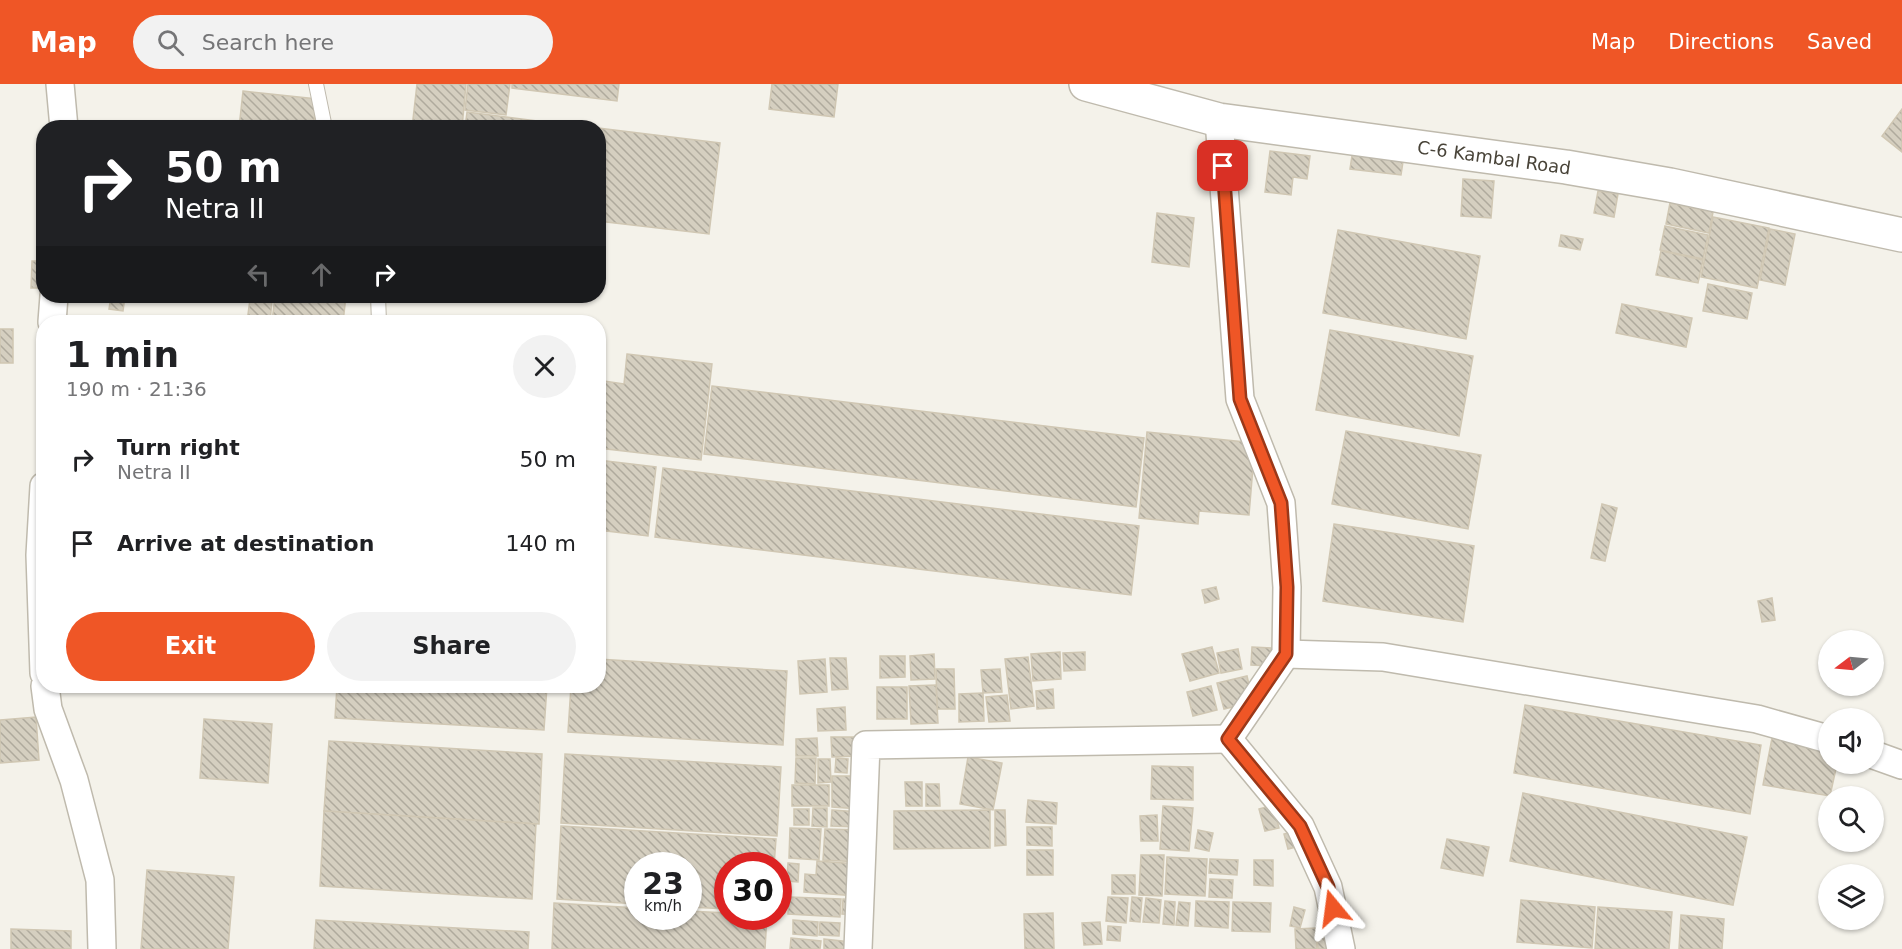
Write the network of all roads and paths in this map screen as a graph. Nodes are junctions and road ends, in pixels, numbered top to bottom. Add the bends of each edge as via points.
1 (60, 84) edge
2 (316, 84) edge
3 (1086, 84) edge
4 (63, 120) edge
5 (323, 120) edge
6 (1219, 120) junction
7 (1902, 235) edge
8 (1286, 654) junction
9 (46, 693) edge
10 (1818, 736) edge
11 (1228, 739) junction
12 (1884, 759) edge
13 (1902, 765) edge
14 (102, 949) edge
15 (858, 949) edge
16 (1341, 949) edge

1 - 4 street
2 - 5 lane
3 - 6 street, C-6 Kambal Road
6 - 7 street, C-6 Kambal Road via 1670,185
6 - 8 street via 1240,399 1281,503 1287,587
8 - 10 street via 1383,657 1757,719
8 - 11 street
9 - 14 street via 100,880
11 - 15 street via 866,744
11 - 16 street via 1300,826 1328,887
12 - 13 street

